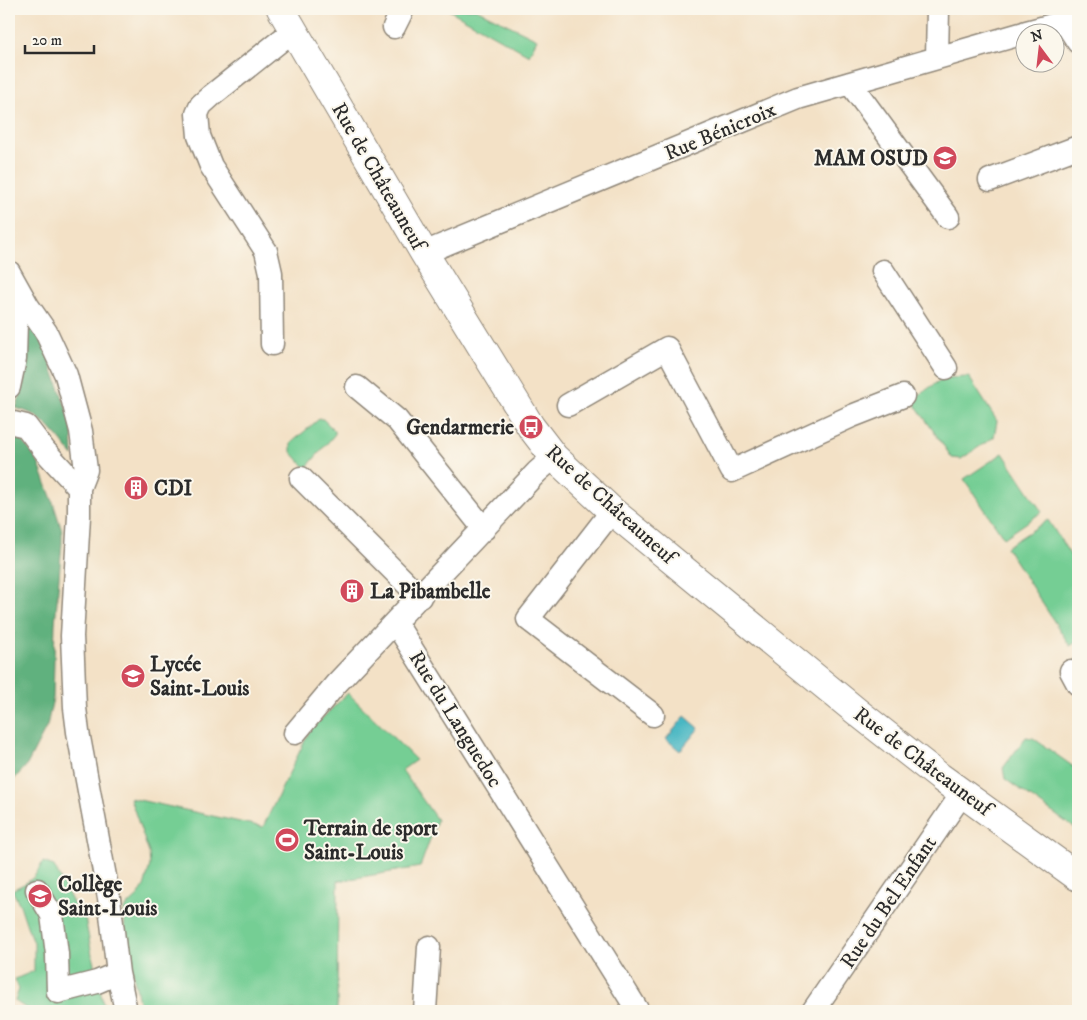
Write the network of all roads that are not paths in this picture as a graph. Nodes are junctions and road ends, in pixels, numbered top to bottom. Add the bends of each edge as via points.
1 (938, 9) edge
2 (287, 20) edge
3 (1071, 20) edge
4 (1014, 36) edge
5 (1078, 42) edge
6 (937, 58) junction
7 (850, 83) junction
8 (1078, 147) edge
9 (990, 180) dead end
10 (948, 217) dead end
11 (424, 253) junction
12 (883, 271) dead end
13 (9, 272) edge
14 (9, 286) edge
15 (272, 344) dead end
16 (946, 368) dead end
17 (9, 387) edge
18 (357, 387) dead end
19 (903, 396) dead end
20 (568, 405) dead end
21 (9, 422) edge
22 (554, 457) junction
23 (301, 478) dead end
24 (79, 488) junction
25 (612, 511) junction
26 (484, 529) junction
27 (420, 597) junction
28 (395, 622) junction
29 (652, 715) dead end
30 (295, 732) dead end
31 (963, 794) junction
32 (1078, 877) edge
33 (37, 890) dead end
34 (429, 947) dead end
35 (118, 973) junction
36 (56, 1001) edge
37 (126, 1011) edge
38 (425, 1011) edge
39 (638, 1011) edge
40 (813, 1011) edge

1 - 6 street
2 - 11 main road, Rue de Châteauneuf
2 - 15 street via 201,105 197,114 199,136 212,166 266,251 271,273
3 - 5 street
4 - 6 street, Rue Bénicroix
6 - 7 street, Rue Bénicroix
7 - 10 street
7 - 11 street, Rue Bénicroix via 798,98
8 - 9 street
11 - 22 main road, Rue de Châteauneuf via 531,426
12 - 16 street
13 - 24 street via 46,332 66,375 86,470
14 - 17 street via 16,320 15,359
18 - 26 street via 397,420
19 - 20 street via 732,471 667,348
21 - 24 street via 26,426
22 - 25 main road, Rue de Châteauneuf
22 - 26 street
23 - 27 street
24 - 35 street via 72,636 75,708 109,898
25 - 29 street via 528,619
25 - 31 main road, Rue de Châteauneuf
26 - 27 street
27 - 28 street
28 - 30 street
28 - 39 street, Rue du Languedoc
31 - 32 main road, Rue de Châteauneuf
31 - 40 street, Rue du Bel Enfant
33 - 36 street via 52,915 57,954
34 - 38 street
35 - 36 street
35 - 37 street

